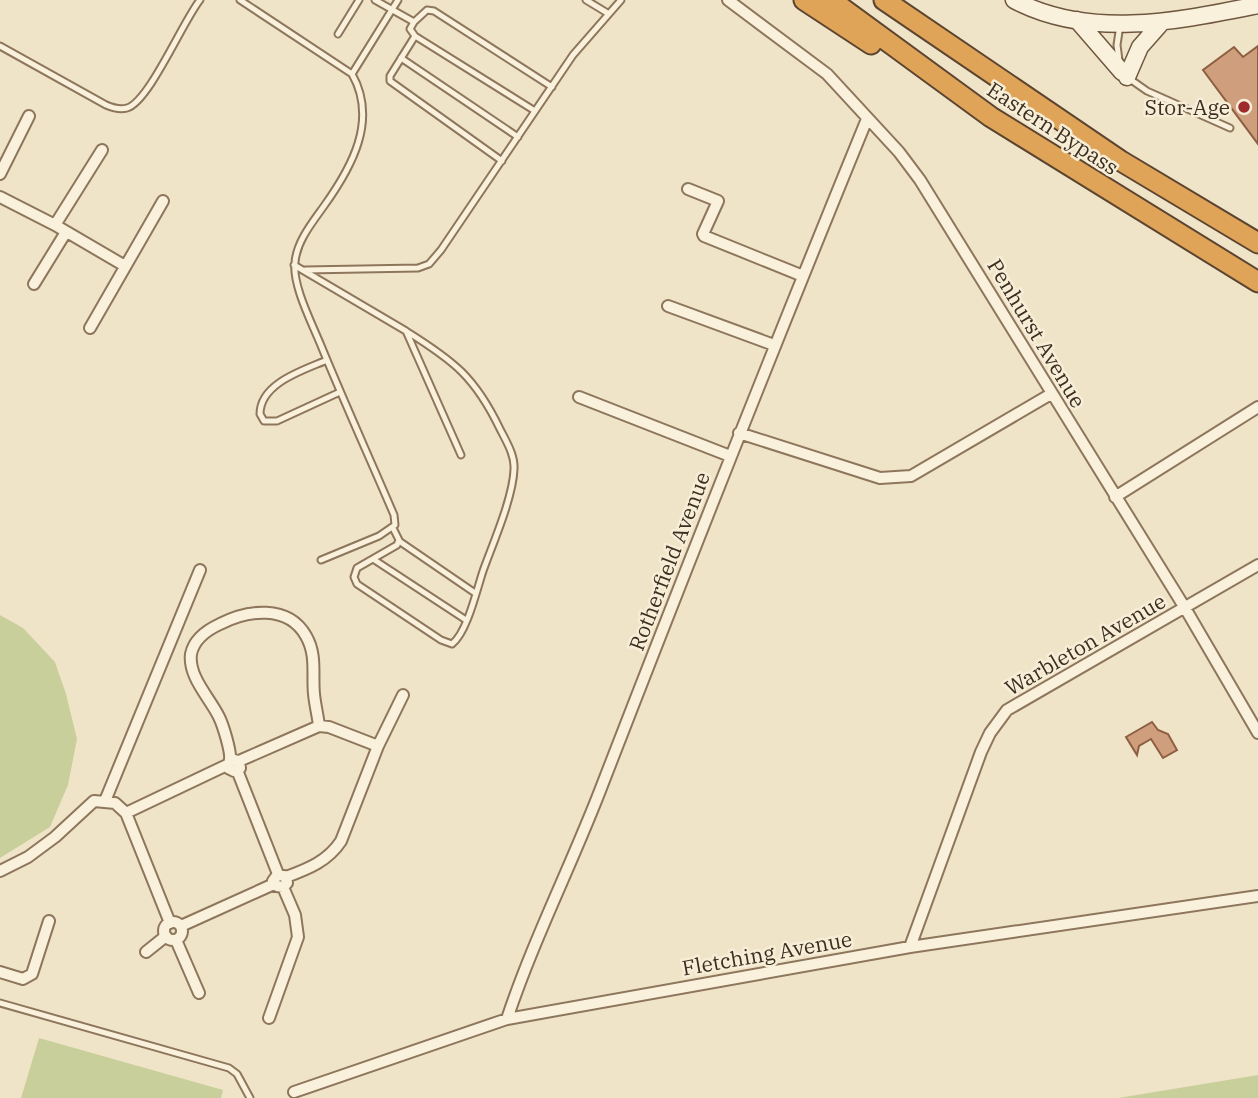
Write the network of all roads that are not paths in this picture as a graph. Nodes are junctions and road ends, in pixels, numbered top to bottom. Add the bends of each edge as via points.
1 (200, 0) edge
2 (240, 0) edge
3 (359, 0) edge
4 (375, 0) edge
5 (398, 0) edge
6 (586, 0) edge
7 (621, 0) edge
8 (728, 0) edge
9 (804, 0) edge
10 (831, 0) edge
11 (884, 0) edge
12 (902, 0) edge
13 (1014, 0) edge
14 (1258, 5) edge
15 (393, 10) junction
16 (609, 14) junction
17 (1077, 20) junction
18 (414, 22) junction
19 (1162, 22) junction
20 (1120, 25) junction
21 (338, 34) dead end
22 (415, 36) junction
23 (0, 46) edge
24 (401, 58) junction
25 (969, 60) junction
26 (352, 74) junction
27 (1124, 74) junction
28 (552, 87) junction
29 (535, 111) junction
30 (29, 116) dead end
31 (991, 117) junction
32 (867, 118) junction
33 (1230, 128) dead end
34 (518, 137) junction
35 (102, 149) dead end
36 (502, 160) junction
37 (0, 174) edge
38 (688, 189) dead end
39 (0, 197) edge
40 (163, 201) dead end
41 (55, 225) junction
42 (66, 232) junction
43 (1258, 243) edge
44 (294, 265) junction
45 (125, 267) junction
46 (305, 270) junction
47 (803, 275) junction
48 (1258, 282) edge
49 (34, 284) dead end
50 (668, 306) dead end
51 (90, 328) dead end
52 (406, 331) junction
53 (774, 345) junction
54 (327, 360) junction
55 (340, 392) junction
56 (1051, 394) junction
57 (579, 397) dead end
58 (1258, 407) edge
59 (739, 433) junction
60 (461, 455) dead end
61 (730, 456) junction
62 (1115, 497) junction
63 (393, 528) junction
64 (399, 541) junction
65 (373, 559) junction
66 (321, 561) dead end
67 (1258, 565) edge
68 (200, 570) dead end
69 (475, 593) junction
70 (1185, 608) junction
71 (466, 620) junction
72 (403, 695) dead end
73 (320, 726) junction
74 (1258, 733) edge
75 (378, 746) junction
76 (234, 764) junction
77 (105, 801) junction
78 (126, 813) junction
79 (0, 871) edge
80 (280, 880) junction
81 (1258, 896) edge
82 (49, 921) dead end
83 (176, 925) junction
84 (171, 938) junction
85 (910, 947) junction
86 (146, 952) dead end
87 (0, 972) edge
88 (199, 993) dead end
89 (0, 1003) edge
90 (269, 1018) dead end
91 (507, 1019) junction
92 (294, 1092) dead end
93 (250, 1098) edge

1 - 23 lane via 146,90 129,108 106,105
2 - 26 lane
3 - 21 lane
4 - 15 lane
5 - 15 lane
6 - 16 lane
7 - 16 lane
8 - 32 street, Penhurst Avenue via 827,74
9 - 31 highway
10 - 31 highway, Eastern Bypass
11 - 25 highway, Eastern Bypass
12 - 25 highway
13 - 17 main road
14 - 19 main road
15 - 18 lane
15 - 26 lane
16 - 28 lane
17 - 20 main road
17 - 27 main road
18 - 22 lane via 410,29
18 - 28 lane via 427,10 434,11
19 - 20 main road
19 - 27 main road
20 - 27 lane via 1118,56
22 - 24 lane
22 - 29 lane
24 - 34 lane
24 - 36 lane via 390,76 394,86
25 - 43 highway, Eastern Bypass via 1121,161
26 - 44 lane via 363,107 358,149 301,242
27 - 33 lane via 1147,91
28 - 29 lane
29 - 34 lane
30 - 37 street
31 - 48 highway, Eastern Bypass
32 - 47 street, Rotherfield Avenue
32 - 56 street, Penhurst Avenue via 920,180
34 - 36 lane
35 - 41 street
36 - 46 lane via 429,264 406,270
38 - 47 street via 718,201 705,236
39 - 41 street
40 - 45 street
41 - 42 street
42 - 45 street
42 - 49 street
44 - 46 lane
44 - 54 lane via 305,308
45 - 51 street
46 - 52 lane
47 - 53 street, Rotherfield Avenue
50 - 53 street
52 - 60 lane
52 - 69 lane via 470,378 497,421 512,457 512,483
53 - 59 street, Rotherfield Avenue
54 - 55 lane
54 - 55 lane via 275,387 263,399 260,414 264,421 277,421
55 - 63 lane via 394,515
56 - 59 street via 911,476 900,478 880,478
56 - 62 street, Penhurst Avenue
57 - 61 street
58 - 62 street
59 - 61 street, Rotherfield Avenue
61 - 91 street, Rotherfield Avenue
62 - 70 street, Penhurst Avenue
63 - 64 lane
63 - 66 lane
64 - 65 lane
64 - 69 lane
65 - 71 lane
65 - 71 lane via 354,573 356,584 364,591 447,644 456,641
67 - 70 street, Warbleton Avenue
68 - 77 street
69 - 71 lane
70 - 74 street, Penhurst Avenue
70 - 85 street, Warbleton Avenue via 1007,710 981,752
72 - 75 street
73 - 75 street
73 - 76 street
73 - 76 street via 314,662 306,636 298,626 268,612 237,615 199,638 191,657 196,678 222,724
75 - 80 street via 335,850 313,867
76 - 78 street
76 - 80 street
77 - 78 street
77 - 79 street via 94,801 55,837
78 - 83 street
80 - 83 street
80 - 90 street via 295,915 298,937
81 - 85 street, Fletching Avenue
82 - 87 street via 32,974 23,979
83 - 84 street via 182,934
83 - 84 street via 165,928
84 - 86 street
84 - 88 street
85 - 91 street, Fletching Avenue
89 - 93 lane via 229,1068
91 - 92 street, Fletching Avenue

